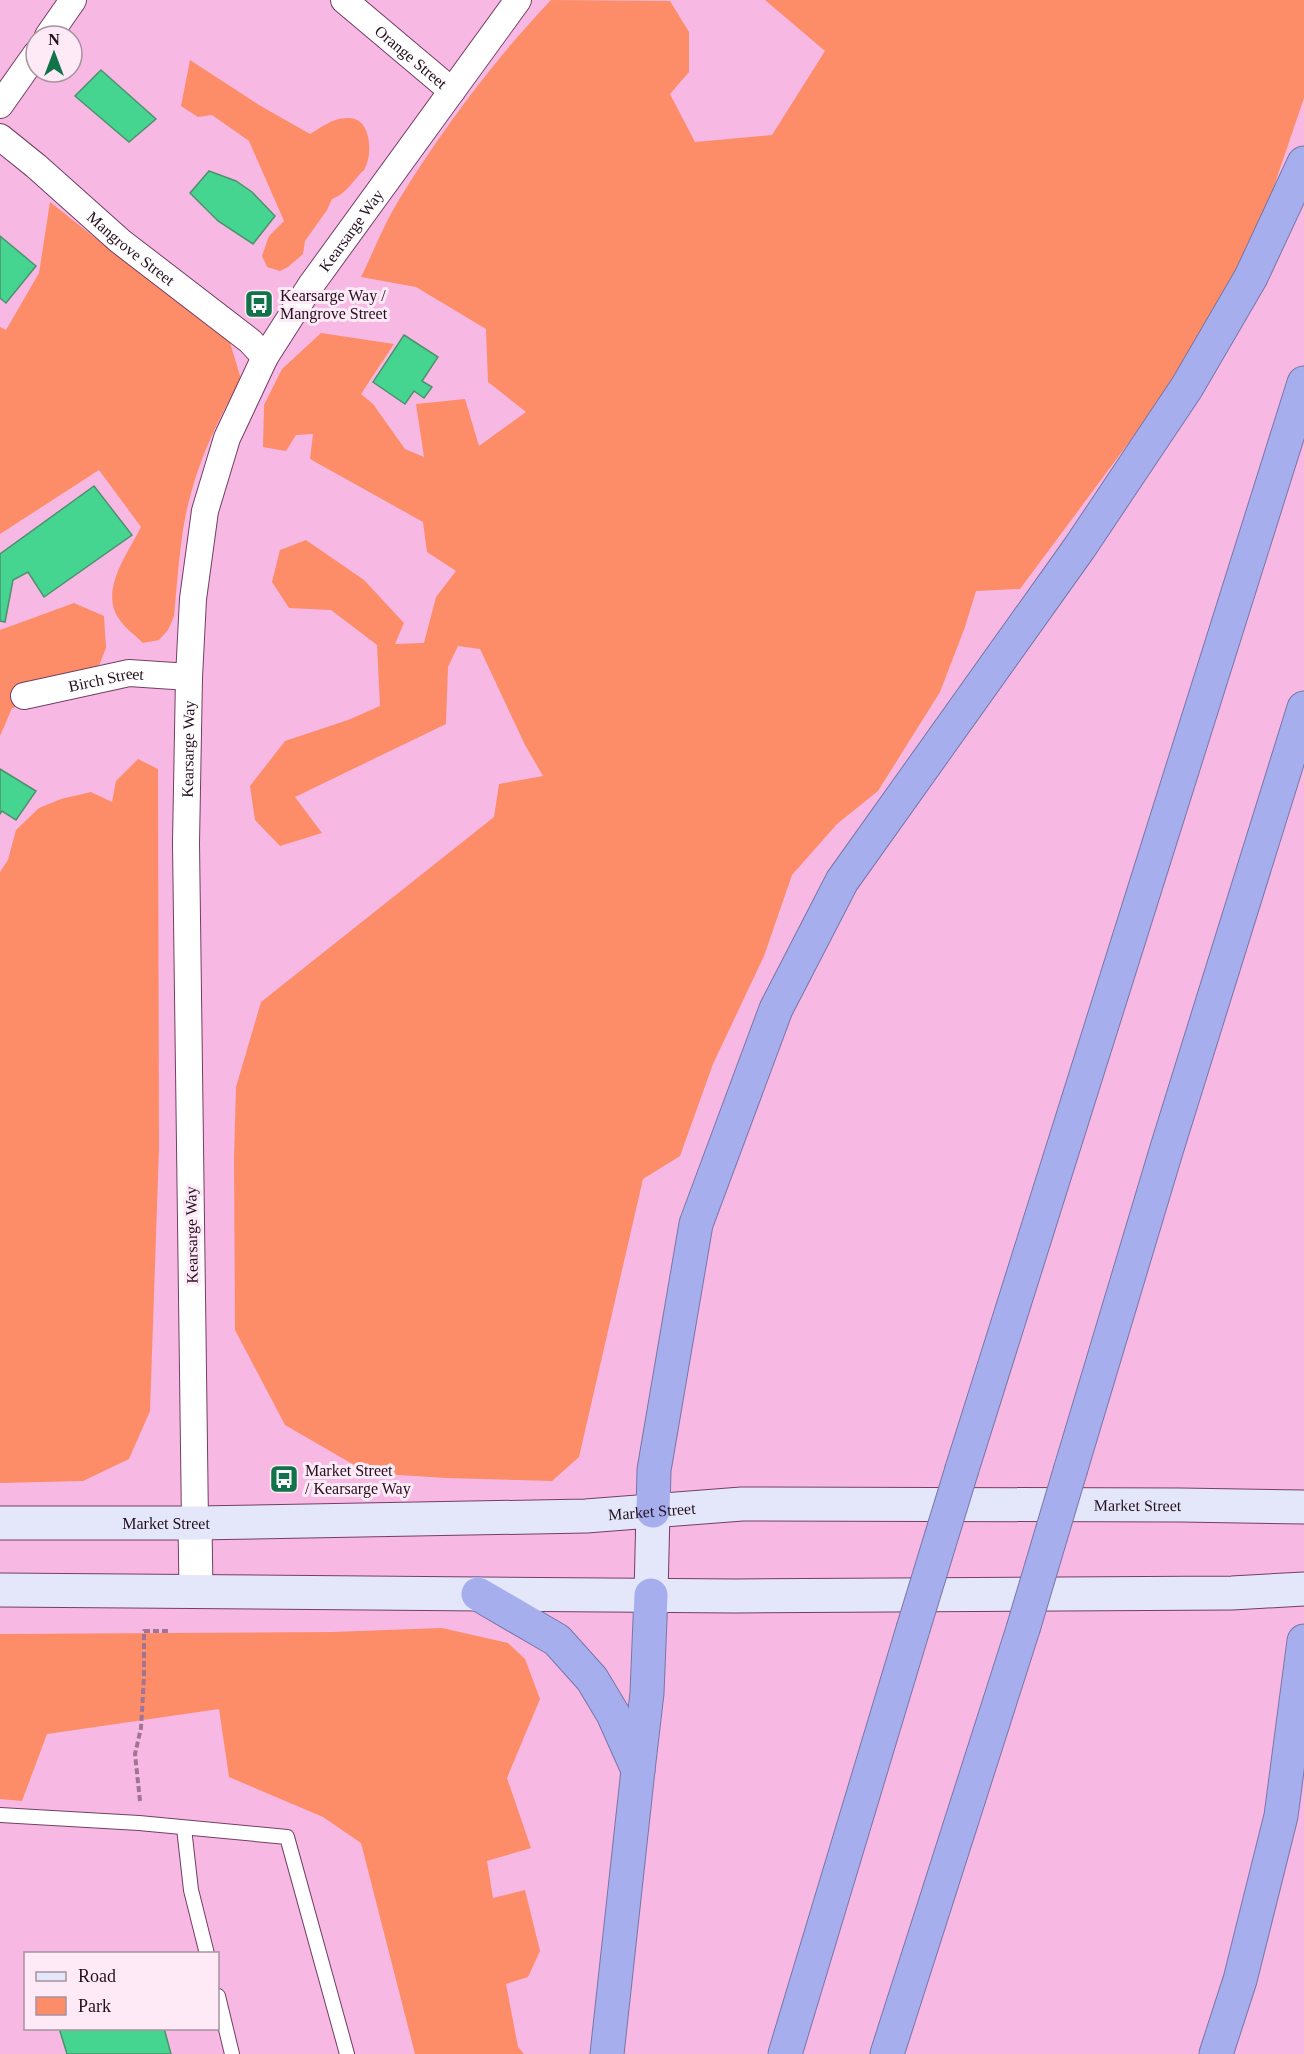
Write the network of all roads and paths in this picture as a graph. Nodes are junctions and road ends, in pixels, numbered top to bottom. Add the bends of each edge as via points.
1 (73, 0) edge
2 (344, 0) edge
3 (518, 0) edge
4 (56, 24) edge
5 (24, 71) edge
6 (452, 90) junction
7 (0, 105) edge
8 (0, 136) edge
9 (1304, 163) edge
10 (265, 357) junction
11 (1304, 383) edge
12 (189, 677) junction
13 (24, 696) dead end
14 (1304, 708) edge
15 (1304, 1507) edge
16 (652, 1511) junction
17 (0, 1523) edge
18 (195, 1523) junction
19 (1304, 1589) edge
20 (0, 1590) edge
21 (196, 1591) junction
22 (478, 1594) junction
23 (651, 1595) junction
24 (170, 1631) dead end
25 (1304, 1641) edge
26 (638, 1770) junction
27 (0, 1815) edge
28 (139, 1823) junction
29 (184, 1828) junction
30 (207, 1952) edge
31 (219, 2000) edge
32 (232, 2054) edge
33 (347, 2054) edge
34 (607, 2054) edge
35 (785, 2054) edge
36 (887, 2054) edge
37 (1216, 2054) edge

1 - 4 street
2 - 6 street, Orange Street
3 - 6 street, Kearsarge Way
5 - 7 street
6 - 10 street, Kearsarge Way via 311,285
8 - 10 street, Mangrove Street via 120,241 250,341
9 - 16 highway via 1251,277 1187,387 1080,547 842,881 776,1009 696,1224 654,1470
10 - 12 street, Kearsarge Way via 227,438 204,511 193,599
11 - 35 highway, bridge via 1036,1229
12 - 13 street, Birch Street via 129,673
12 - 18 street, Kearsarge Way via 186,843
14 - 36 highway, bridge via 1023,1629
15 - 16 main road, Market Street via 742,1504
16 - 18 main road, Market Street via 586,1516
16 - 23 main road
17 - 18 main road, Market Street
18 - 21 street, Kearsarge Way
19 - 23 main road via 1220,1593
20 - 21 main road
21 - 22 main road
22 - 23 main road
22 - 26 highway via 557,1640 592,1679
23 - 26 highway via 647,1693
24 - 28 path via 144,1631 141,1728 135,1754
25 - 37 highway via 1281,1816 1240,1980
26 - 34 highway
27 - 28 lane
28 - 29 lane
29 - 30 lane via 191,1890
29 - 33 lane via 287,1837
31 - 32 lane

